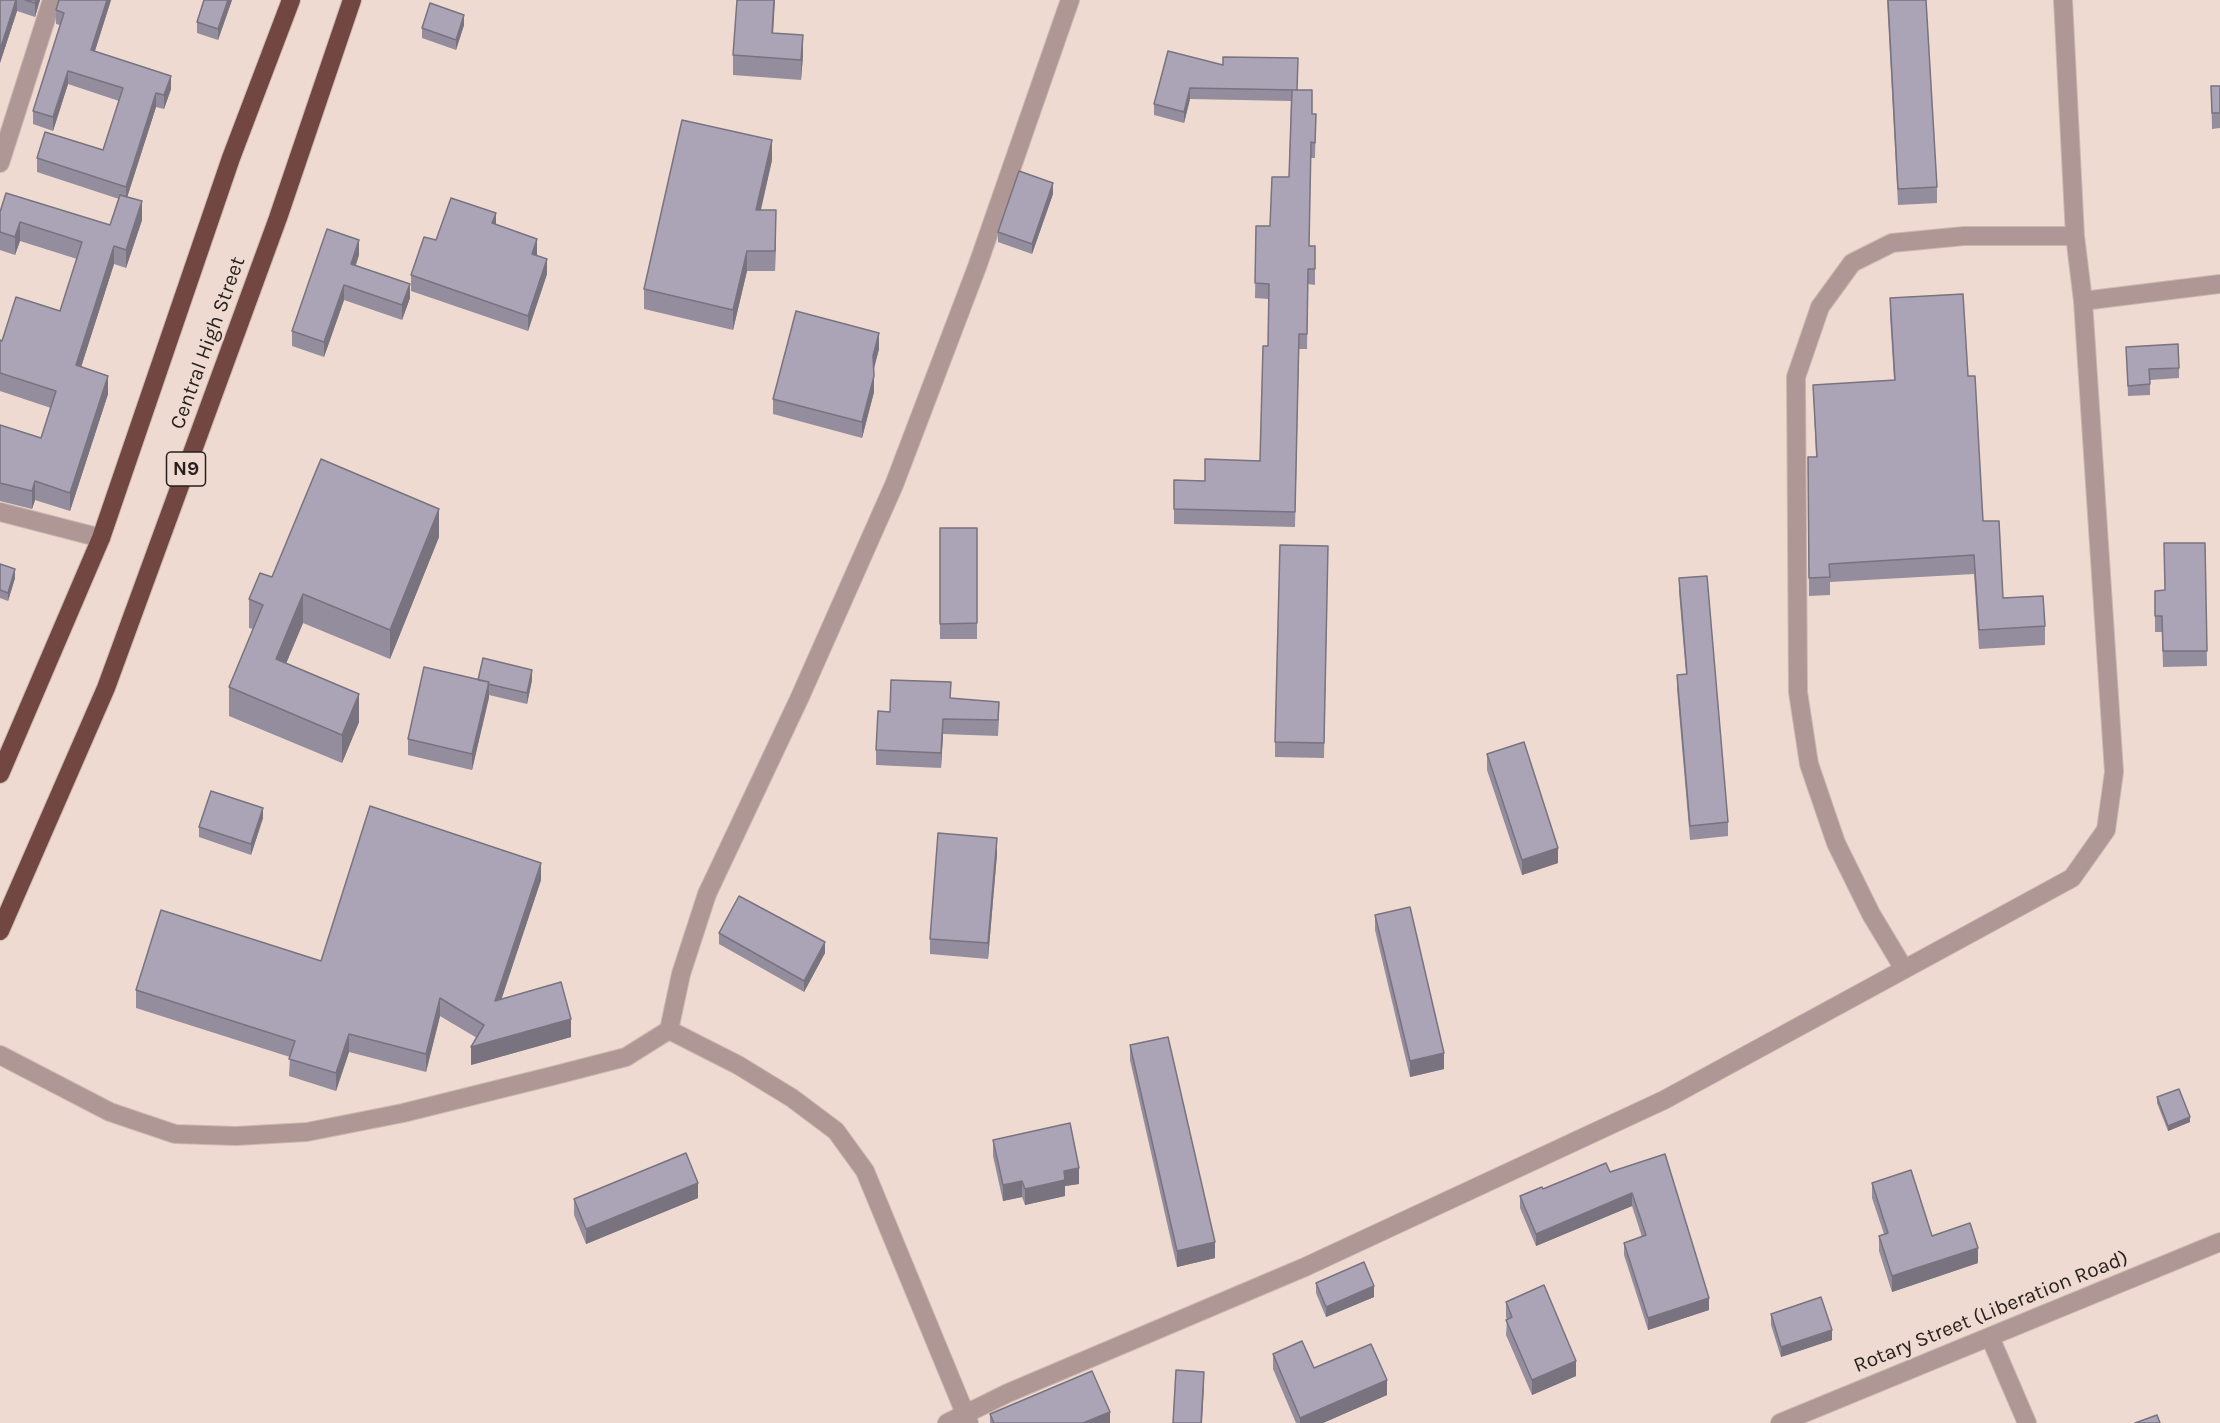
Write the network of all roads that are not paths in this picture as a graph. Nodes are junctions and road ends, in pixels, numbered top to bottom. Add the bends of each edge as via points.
1 (52, 0) edge
2 (291, 0) edge
3 (352, 0) edge
4 (1070, 0) edge
5 (2063, 0) edge
6 (0, 163) edge
7 (2075, 236) junction
8 (2220, 284) edge
9 (2083, 301) junction
10 (0, 512) edge
11 (101, 538) junction
12 (0, 774) edge
13 (0, 931) edge
14 (1904, 969) junction
15 (669, 1030) junction
16 (0, 1055) edge
17 (2220, 1242) edge
18 (1990, 1337) junction
19 (967, 1419) edge
20 (946, 1423) edge
21 (1780, 1423) edge
22 (2027, 1423) edge

1 - 6 street
2 - 11 highway, Central High Street via 231,158
3 - 13 highway, Central High Street / N9 via 279,218 106,688
4 - 15 street via 977,267 894,485 708,894 681,974
5 - 7 street
7 - 9 street
7 - 14 street via 1964,236 1892,243 1852,263 1820,307 1796,377 1798,692 1809,764 1836,843
8 - 9 street
9 - 14 street via 2114,771 2106,830 2072,878
10 - 11 street
11 - 12 highway, Central High Street
14 - 19 street via 1664,1100 1305,1267 1008,1393
15 - 16 street via 626,1057 506,1088 307,1132 236,1136 175,1134 110,1112
15 - 19 street via 792,1098 836,1131 865,1171
17 - 18 street, Rotary Street (Liberation Road)
18 - 21 street, Rotary Street (Liberation Road)
18 - 22 street
19 - 20 street

